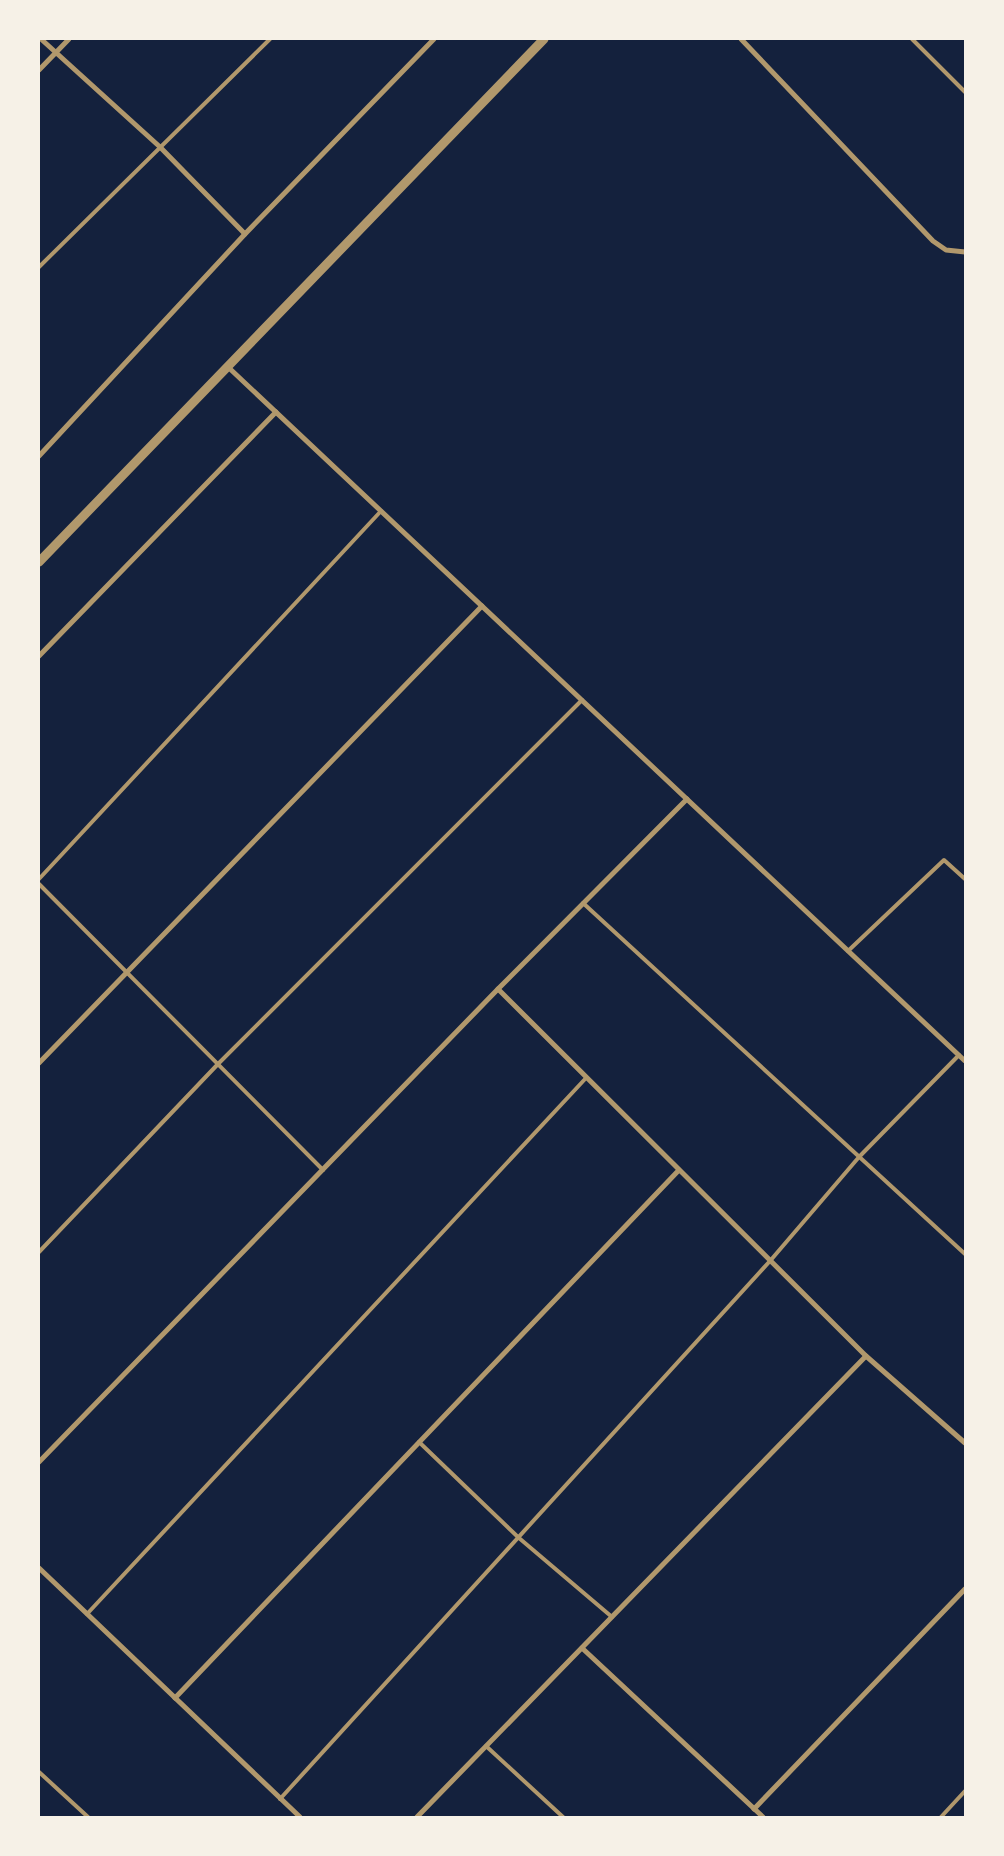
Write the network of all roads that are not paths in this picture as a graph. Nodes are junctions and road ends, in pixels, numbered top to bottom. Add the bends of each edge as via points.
1 (41, 39) edge
2 (69, 39) edge
3 (270, 39) edge
4 (434, 39) edge
5 (544, 39) edge
6 (741, 39) edge
7 (912, 39) edge
8 (56, 52) junction
9 (39, 70) edge
10 (965, 92) edge
11 (160, 147) junction
12 (244, 234) junction
13 (965, 252) edge
14 (39, 267) edge
15 (228, 367) junction
16 (276, 412) junction
17 (39, 456) edge
18 (381, 511) junction
19 (39, 562) edge
20 (482, 606) junction
21 (39, 656) edge
22 (582, 700) junction
23 (687, 799) junction
24 (39, 879) edge
25 (965, 879) edge
26 (39, 884) edge
27 (583, 903) junction
28 (848, 951) junction
29 (127, 972) junction
30 (498, 989) junction
31 (959, 1055) junction
32 (965, 1061) edge
33 (39, 1063) edge
34 (218, 1064) junction
35 (586, 1078) junction
36 (859, 1157) junction
37 (323, 1170) junction
38 (679, 1170) junction
39 (39, 1252) edge
40 (965, 1254) edge
41 (770, 1261) junction
42 (866, 1356) junction
43 (420, 1442) junction
44 (965, 1443) edge
45 (39, 1462) edge
46 (519, 1538) junction
47 (39, 1568) edge
48 (965, 1589) edge
49 (88, 1614) junction
50 (612, 1617) junction
51 (582, 1648) junction
52 (175, 1698) junction
53 (486, 1746) junction
54 (39, 1772) edge
55 (965, 1791) edge
56 (280, 1798) junction
57 (754, 1809) junction
58 (88, 1817) edge
59 (300, 1817) edge
60 (418, 1817) edge
61 (563, 1817) edge
62 (763, 1817) edge
63 (941, 1817) edge

1 - 8 street
2 - 8 street
3 - 11 lane
4 - 12 street
5 - 15 street
6 - 13 street via 933,241 946,250
7 - 10 lane
8 - 9 street
8 - 11 street
11 - 12 street
11 - 14 lane
12 - 17 street
15 - 16 street
15 - 19 street
16 - 18 street
16 - 21 street
18 - 20 street
18 - 24 lane
20 - 22 street
20 - 29 street
22 - 23 street
22 - 34 lane
23 - 27 street
23 - 28 street
25 - 28 lane via 944,860
26 - 29 lane
27 - 30 street
27 - 36 lane
28 - 31 street
29 - 33 street
29 - 34 lane
30 - 35 street
30 - 37 street
31 - 32 street
31 - 36 lane
34 - 37 lane
34 - 39 lane
35 - 38 street
35 - 49 lane
36 - 40 lane
36 - 41 lane
37 - 45 street
38 - 41 street
38 - 43 street
41 - 42 street
41 - 46 lane
42 - 44 street
42 - 50 street
43 - 46 lane
43 - 52 street
46 - 50 lane
46 - 56 lane
47 - 49 street
48 - 57 street
49 - 52 street
50 - 51 street
51 - 53 street
51 - 57 street
52 - 56 street
53 - 60 street
53 - 61 lane
54 - 58 lane
55 - 63 lane
56 - 59 street
57 - 62 street

